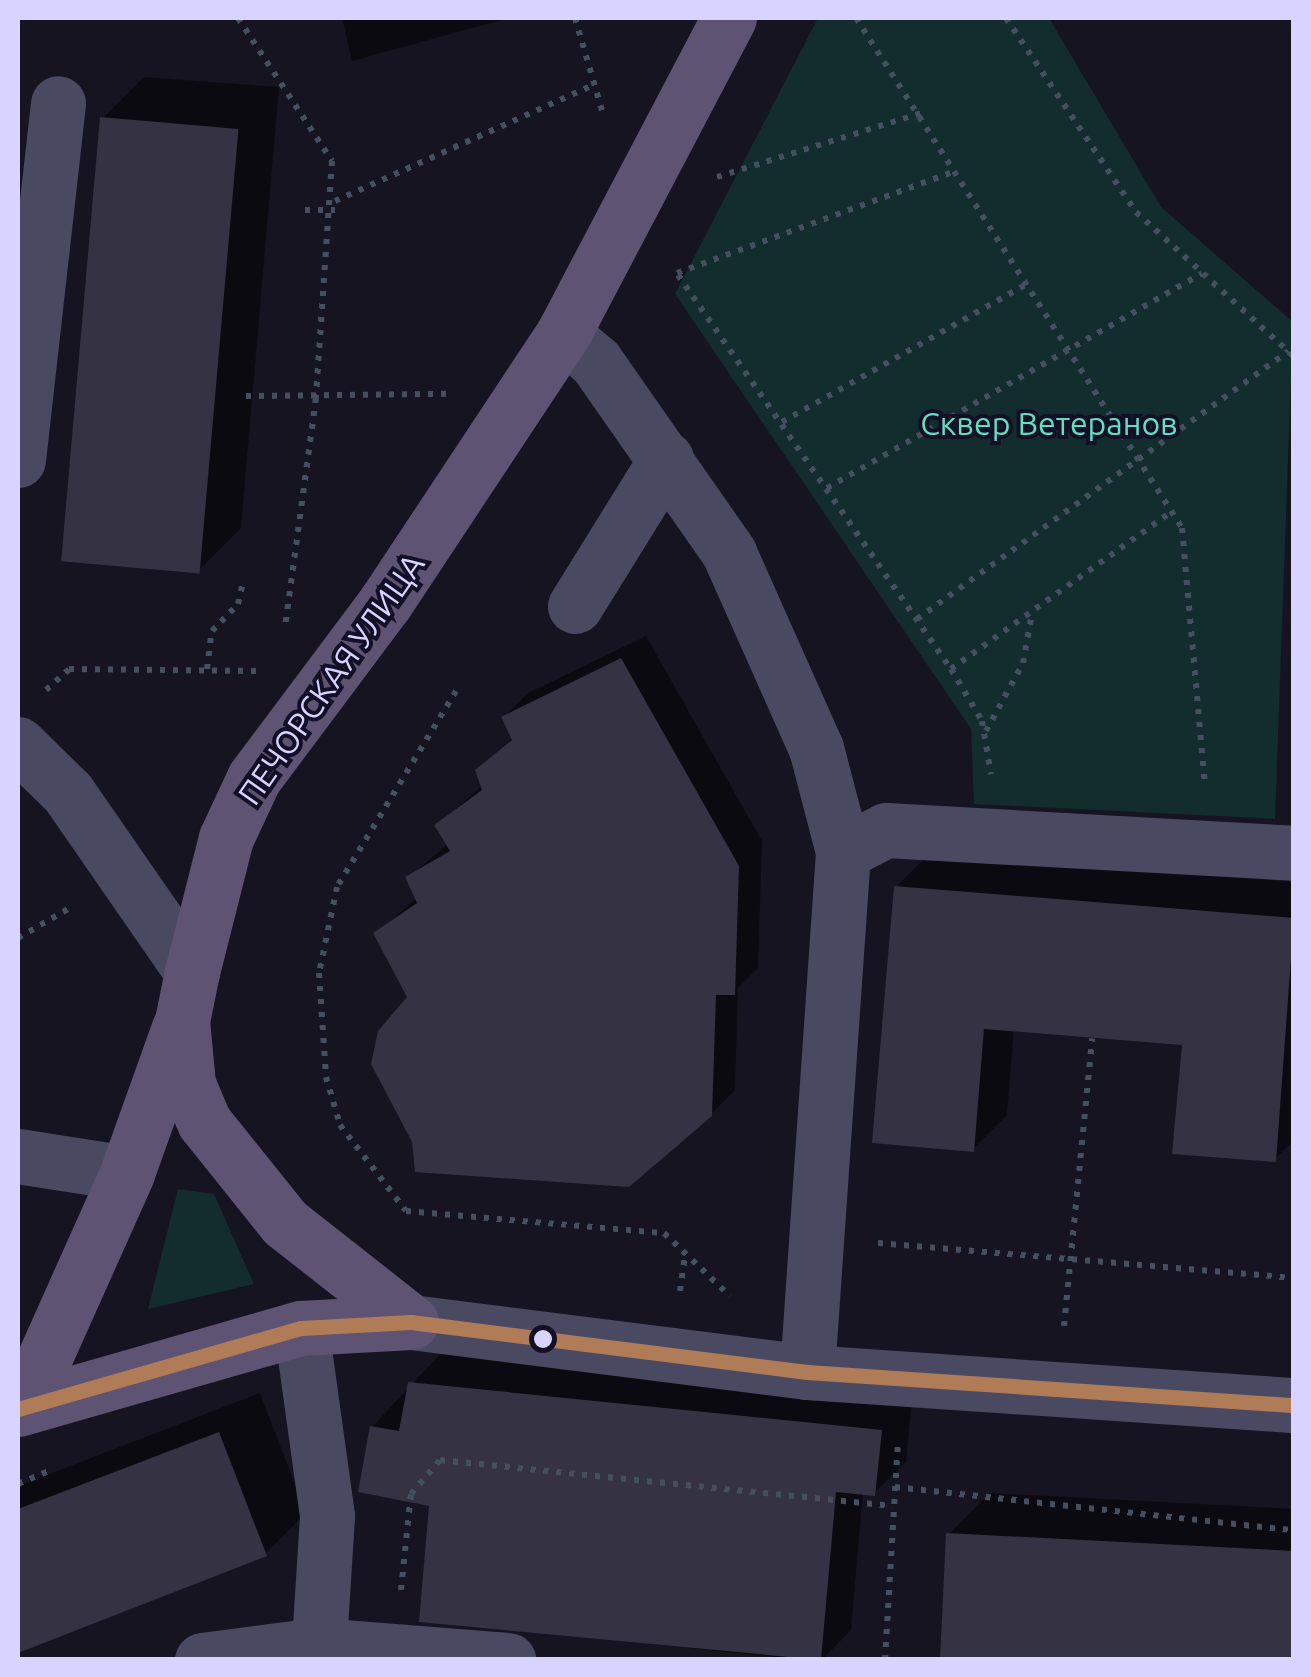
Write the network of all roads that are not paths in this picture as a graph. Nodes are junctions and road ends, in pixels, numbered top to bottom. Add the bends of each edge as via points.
1 (729, 18) edge
2 (58, 103) dead end
3 (563, 334) junction
4 (666, 459) junction
5 (18, 460) edge
6 (575, 606) dead end
7 (23, 721) edge
8 (844, 852) junction
9 (1294, 853) edge
10 (187, 996) junction
11 (18, 1156) edge
12 (127, 1174) junction
13 (411, 1322) junction
14 (301, 1328) junction
15 (807, 1372) junction
16 (1294, 1405) edge
17 (20, 1407) edge
18 (317, 1652) edge
19 (202, 1660) edge
20 (508, 1660) edge

1 - 3 main road, ПЕЧОРСКАЯ УЛИЦА
2 - 5 street
3 - 4 street via 596,362
3 - 10 main road, ПЕЧОРСКАЯ УЛИЦА via 386,603 254,778 226,838
4 - 6 street
4 - 8 street via 729,552 782,661
7 - 10 street
8 - 9 street via 886,830
8 - 15 street
10 - 12 main road
10 - 13 main road, ПЕЧОРСКАЯ УЛИЦА via 188,1084 226,1154 285,1223
11 - 12 street
12 - 17 main road
13 - 14 main road
13 - 15 street
14 - 17 main road
14 - 18 street via 326,1516
15 - 16 street
18 - 19 street
18 - 20 street via 397,1650

